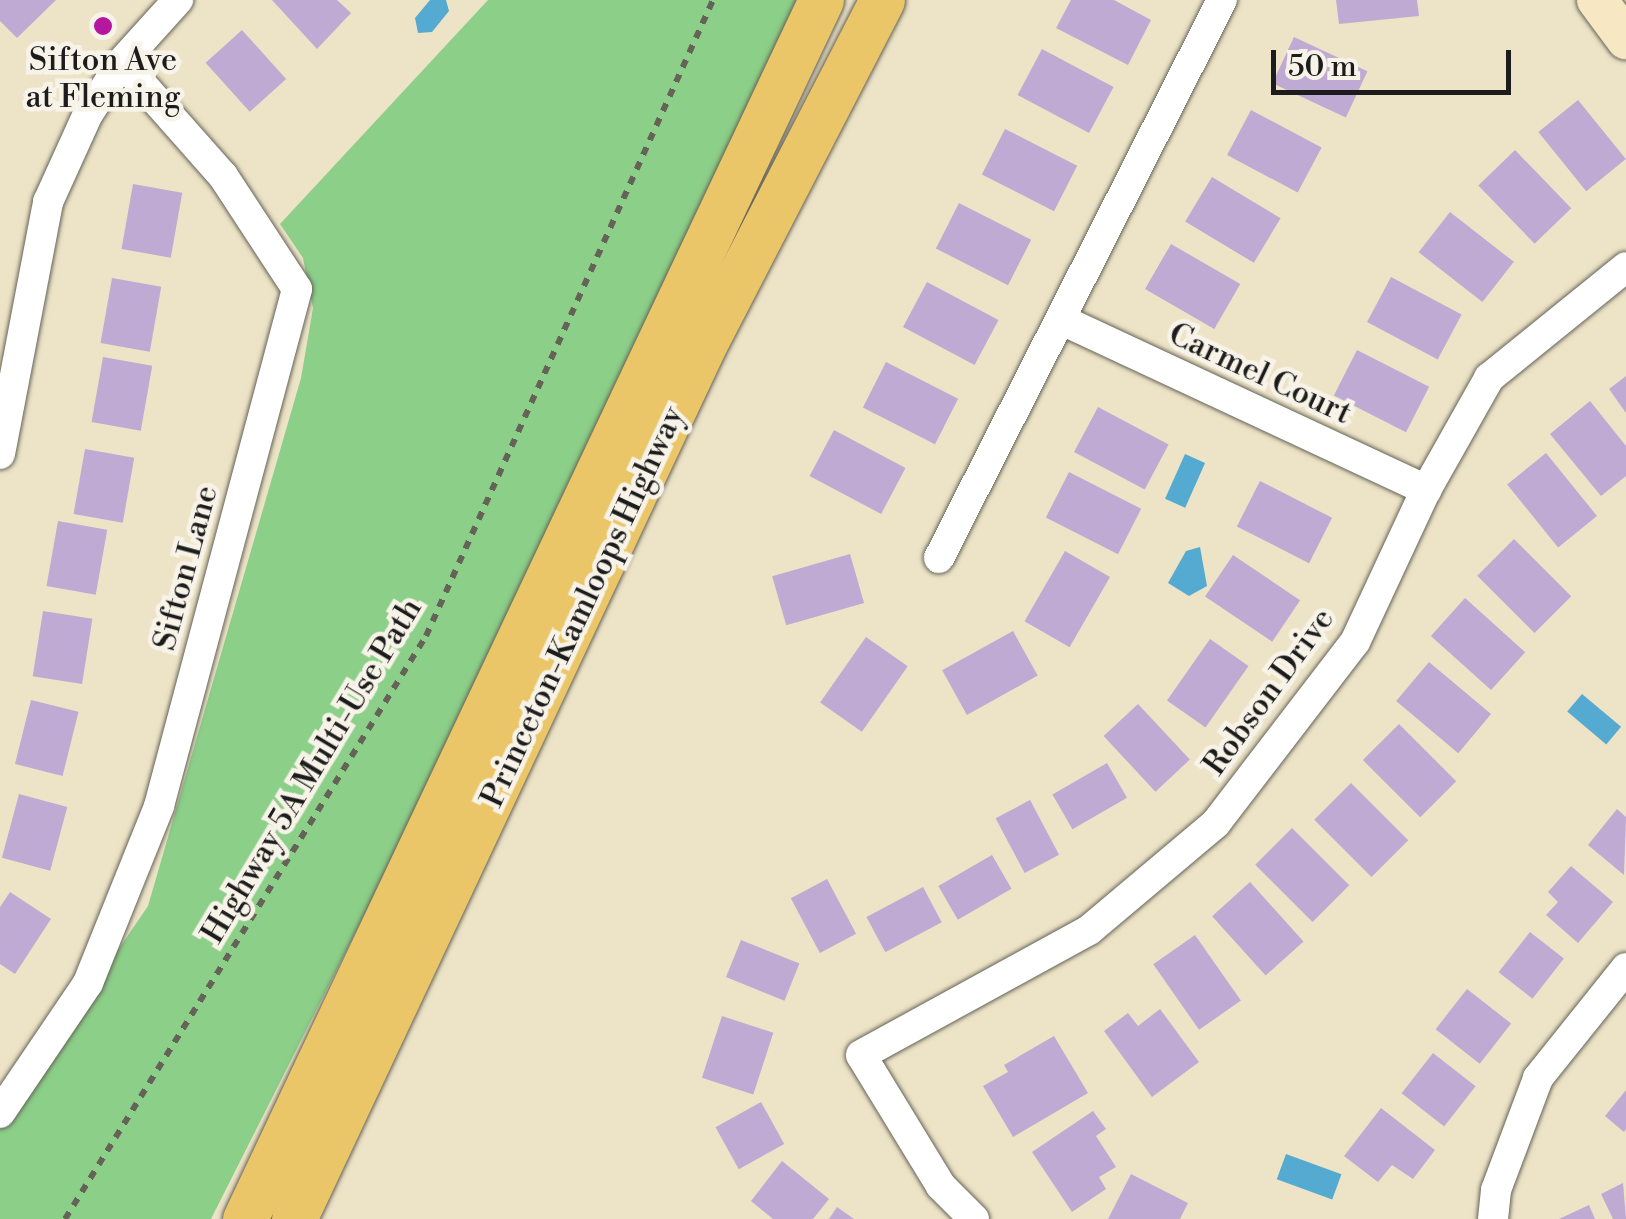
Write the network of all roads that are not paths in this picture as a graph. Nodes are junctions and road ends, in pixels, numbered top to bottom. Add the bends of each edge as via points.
1 (178, 0) edge
2 (821, 0) edge
3 (882, 0) edge
4 (1222, 0) edge
5 (1596, 0) edge
6 (1626, 39) edge
7 (122, 62) junction
8 (1626, 267) edge
9 (1064, 321) junction
10 (0, 454) edge
11 (1426, 490) junction
12 (938, 558) dead end
13 (1626, 968) edge
14 (0, 1113) edge
15 (245, 1219) edge
16 (294, 1219) edge
17 (974, 1219) edge
18 (1493, 1219) edge

1 - 7 street
2 - 15 main road, Princeton-Kamloops Highway
3 - 16 main road, Princeton-Kamloops Highway via 703,346
4 - 9 street
5 - 6 main road
7 - 10 street via 88,114 48,202
7 - 14 street, Sifton Lane via 223,176 297,289 159,806 88,983
8 - 11 street, Robson Drive via 1489,378
9 - 11 street, Carmel Court
9 - 12 street
11 - 17 street, Robson Drive via 1355,642 1216,822 1088,930 861,1055 941,1186
13 - 18 street via 1538,1078 1496,1190

